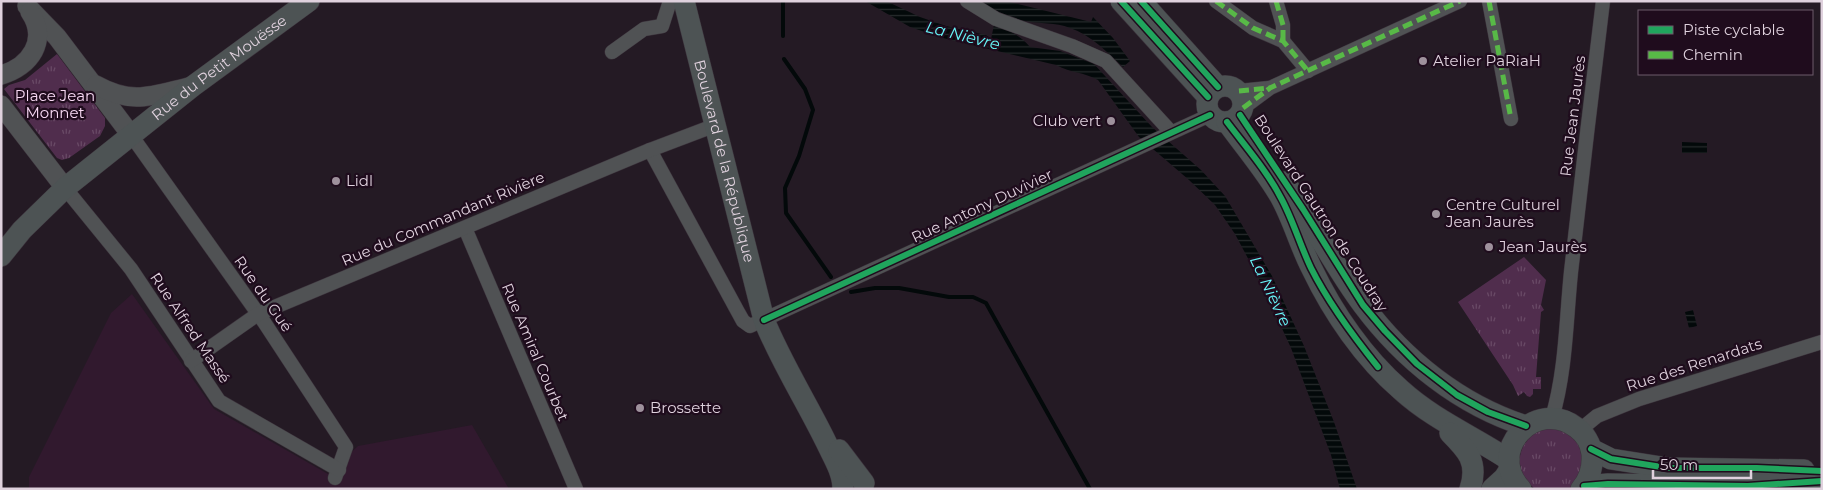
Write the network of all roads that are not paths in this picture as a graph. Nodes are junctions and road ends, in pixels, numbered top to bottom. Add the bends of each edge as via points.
1 (309, 1) edge
2 (670, 1) edge
3 (684, 1) edge
4 (966, 1) edge
5 (1120, 1) edge
6 (1141, 1) edge
7 (1216, 1) edge
8 (1276, 1) edge
9 (1460, 1) edge
10 (1489, 1) edge
11 (1603, 1) edge
12 (24, 4) edge
13 (1283, 42) junction
14 (612, 52) dead end
15 (1308, 70) junction
16 (1, 75) edge
17 (92, 83) junction
18 (193, 86) junction
19 (1227, 105) junction
20 (4, 112) edge
21 (1510, 118) dead end
22 (716, 125) junction
23 (1171, 132) junction
24 (131, 135) junction
25 (650, 150) junction
26 (65, 188) junction
27 (464, 228) junction
28 (2, 253) edge
29 (258, 314) junction
30 (764, 320) junction
31 (1822, 342) edge
32 (192, 362) junction
33 (812, 414) junction
34 (1434, 416) junction
35 (1552, 418) junction
36 (1526, 426) junction
37 (1580, 430) junction
38 (1591, 450) junction
39 (1509, 465) junction
40 (1822, 471) edge
41 (337, 474) joint
42 (1822, 481) edge
43 (861, 487) edge
44 (1582, 487) edge
45 (576, 489) edge
46 (843, 489) edge
47 (1470, 489) edge
48 (1492, 489) edge
49 (1521, 489) edge

1 - 18 main road, Rue du Petit Mouësse
2 - 14 street via 662,26 644,28
3 - 22 main road, Boulevard de la République
4 - 23 street via 996,19 1106,60
5 - 19 main road
6 - 19 main road
7 - 13 street via 1253,28
8 - 13 street via 1283,25
9 - 15 street, Rue Antony Duvivier
10 - 21 street
11 - 35 street, Rue Jean Jaurès via 1560,383
12 - 16 main road via 34,17 37,43 24,65
12 - 17 main road via 57,37
13 - 15 street
15 - 19 street, Rue Antony Duvivier
17 - 18 main road via 111,93 135,98
17 - 24 main road
18 - 24 main road, Rue du Petit Mouësse
19 - 23 street, Rue Antony Duvivier
19 - 34 main road, Boulevard Gautron de Coudray via 1281,198 1329,301 1378,367
19 - 36 main road, Boulevard Gautron de Coudray via 1303,209 1363,305 1385,331 1417,364 1457,395 1488,412
20 - 26 main road
22 - 25 street, Rue du Commandant Rivière
22 - 30 main road, Boulevard de la République
23 - 30 street, Rue Antony Duvivier
24 - 26 main road, Rue du Petit Mouësse
24 - 29 street, Rue du Gué
25 - 27 street, Rue du Commandant Rivière
25 - 30 street via 743,321 750,326
26 - 28 main road, Rue du Petit Mouësse
26 - 32 street, Rue Alfred Massé via 132,269
27 - 29 street, Rue du Commandant Rivière
27 - 45 street, Rue Amiral Courbet
29 - 32 street, Rue du Commandant Rivière
29 - 41 street, Rue du Gué via 346,447
30 - 33 main road, Boulevard de la République via 775,348
31 - 37 street, Rue des Renardats via 1639,399 1598,416
32 - 41 street, Rue Alfred Massé via 219,401
33 - 43 main road, Boulevard de la République
33 - 46 main road, Boulevard de la République via 839,469
34 - 39 main road, Boulevard Gautron de Coudray
34 - 47 main road via 1468,452 1474,473
35 - 36 main road
35 - 37 main road
36 - 39 main road via 1511,447
37 - 38 main road
38 - 40 main road via 1612,459 1668,468
38 - 44 main road via 1590,475
39 - 48 main road via 1504,478
39 - 49 main road via 1513,479
42 - 44 main road via 1748,486 1608,484

